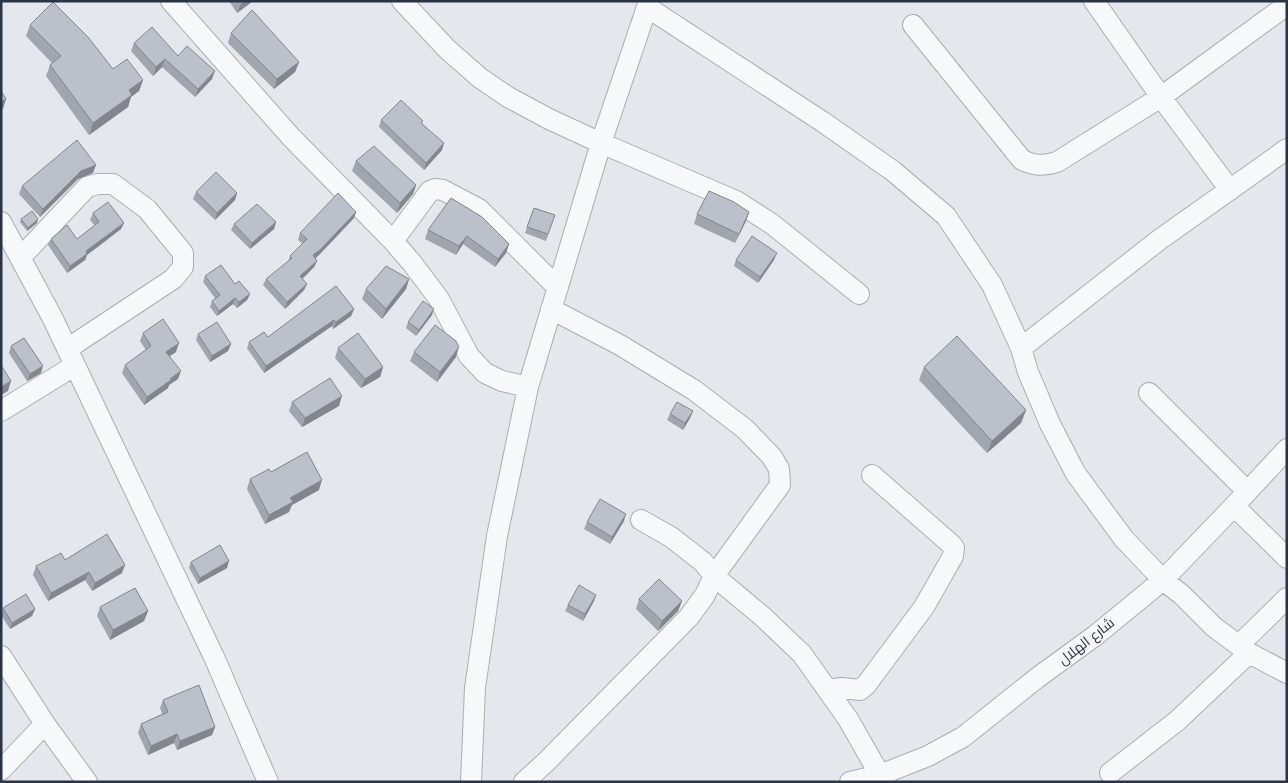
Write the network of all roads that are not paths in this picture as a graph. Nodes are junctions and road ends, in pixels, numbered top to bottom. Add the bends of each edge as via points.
1 (171, 1) edge
2 (402, 1) edge
3 (1094, 1) edge
4 (648, 4) edge
5 (1287, 5) edge
6 (913, 26) dead end
7 (1161, 97) junction
8 (601, 143) junction
9 (1287, 149) edge
10 (1230, 190) junction
11 (1, 222) edge
12 (392, 241) junction
13 (20, 258) junction
14 (557, 287) junction
15 (859, 294) dead end
16 (551, 309) junction
17 (1021, 348) junction
18 (70, 358) junction
19 (528, 387) junction
20 (1149, 394) dead end
21 (1, 411) edge
22 (1287, 449) edge
23 (872, 475) dead end
24 (1247, 491) junction
25 (1234, 506) junction
26 (641, 520) dead end
27 (1287, 558) edge
28 (714, 576) junction
29 (1163, 580) junction
30 (1287, 598) edge
31 (1244, 649) junction
32 (1, 656) edge
33 (1287, 674) edge
34 (828, 690) junction
35 (45, 724) junction
36 (1, 770) edge
37 (1110, 773) dead end
38 (883, 778) edge
39 (87, 782) edge
40 (268, 782) edge
41 (471, 782) edge
42 (524, 782) edge
43 (850, 782) edge

1 - 12 street via 291,137
2 - 8 street via 447,49 480,78 508,97
3 - 7 street
4 - 8 street
4 - 17 street via 893,171 946,216 992,284
5 - 7 street
6 - 7 street via 1022,160 1033,165 1057,162
7 - 10 street
8 - 14 street
8 - 15 street via 736,201 772,224
9 - 10 street
10 - 17 street via 1159,240
11 - 13 street
12 - 14 street via 430,191 443,190 480,209
12 - 19 street via 439,299 469,356 485,373
13 - 18 street
13 - 18 street via 87,187 98,184 113,184 147,209 183,254 183,267 174,279
14 - 16 street
16 - 19 street
16 - 28 street via 620,345 694,390 744,428 780,469 780,485
17 - 29 street via 1050,424 1076,474 1124,539
18 - 21 street
18 - 40 street via 214,657
19 - 41 street via 495,546 476,688
20 - 24 street
22 - 24 street, شارع الهلال
23 - 34 street via 952,545 954,556 924,607 866,686 860,690
24 - 25 street, شارع الهلال
25 - 27 street
25 - 29 street, شارع الهلال
26 - 28 street via 672,537 703,562
28 - 34 street via 802,654
28 - 42 street via 689,618
29 - 31 street via 1214,627
29 - 38 street, شارع الهلال via 963,737
30 - 31 street
31 - 33 street
31 - 37 street via 1178,721
32 - 35 street
34 - 38 street
35 - 36 street
35 - 39 street
38 - 43 street, شارع الهلال

